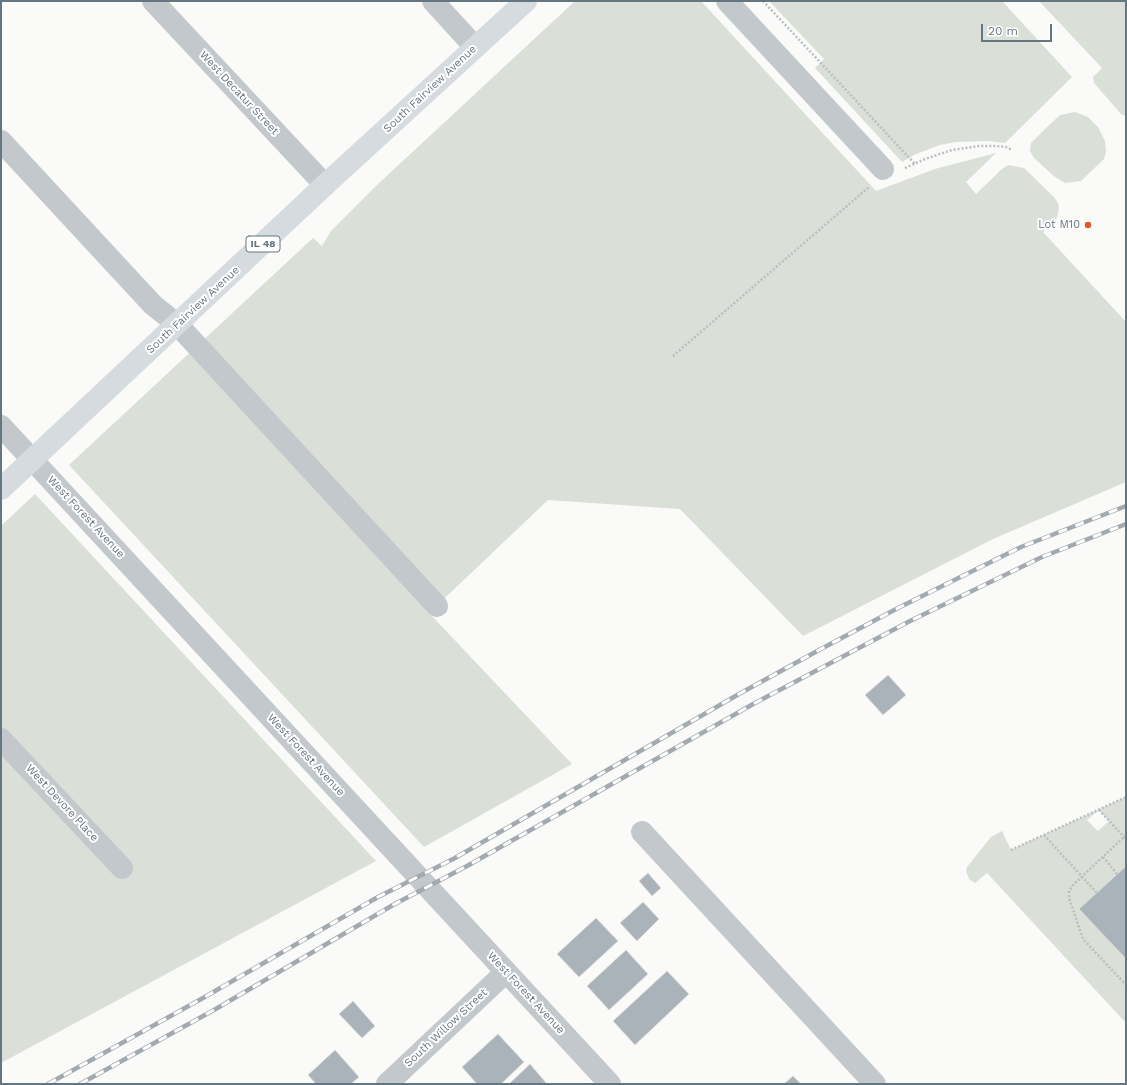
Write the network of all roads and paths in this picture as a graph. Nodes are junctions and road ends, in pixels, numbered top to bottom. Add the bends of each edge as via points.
1 (153, 1) edge
2 (433, 1) edge
3 (526, 1) edge
4 (727, 1) edge
5 (763, 1) edge
6 (475, 47) junction
7 (1, 141) edge
8 (1012, 150) dead end
9 (915, 164) junction
10 (886, 174) junction
11 (325, 185) junction
12 (177, 324) junction
13 (673, 356) dead end
14 (1, 426) edge
15 (32, 460) junction
16 (1, 489) edge
17 (437, 606) dead end
18 (2, 742) edge
19 (1126, 797) edge
20 (1099, 810) junction
21 (642, 832) dead end
22 (1044, 835) junction
23 (1125, 837) edge
24 (1011, 850) dead end
25 (1103, 857) junction
26 (122, 868) dead end
27 (1118, 874) dead end
28 (1082, 876) junction
29 (1097, 893) dead end
30 (506, 972) junction
31 (1126, 985) edge
32 (386, 1084) edge
33 (610, 1084) edge
34 (875, 1084) edge

1 - 11 street, West Decatur Street
2 - 6 street
3 - 6 main road, South Fairview Avenue / IL 48
4 - 10 street
5 - 9 path
6 - 11 main road, South Fairview Avenue / IL 48
7 - 12 street via 154,305
8 - 9 path via 1006,147 979,146 952,150
9 - 10 path
10 - 13 path
11 - 12 main road, South Fairview Avenue / IL 48
12 - 15 main road, South Fairview Avenue / IL 48
12 - 17 street
14 - 15 street, West Forest Avenue
15 - 16 main road, South Fairview Avenue / IL 48
15 - 30 street, West Forest Avenue
18 - 26 street, West Devore Place
19 - 20 path
20 - 22 path
20 - 23 path
21 - 34 street
22 - 24 path
22 - 28 path
23 - 25 path
25 - 27 path
25 - 28 path
28 - 29 path
28 - 31 path via 1069,892 1081,934
30 - 32 street, South Willow Street
30 - 33 street, West Forest Avenue

